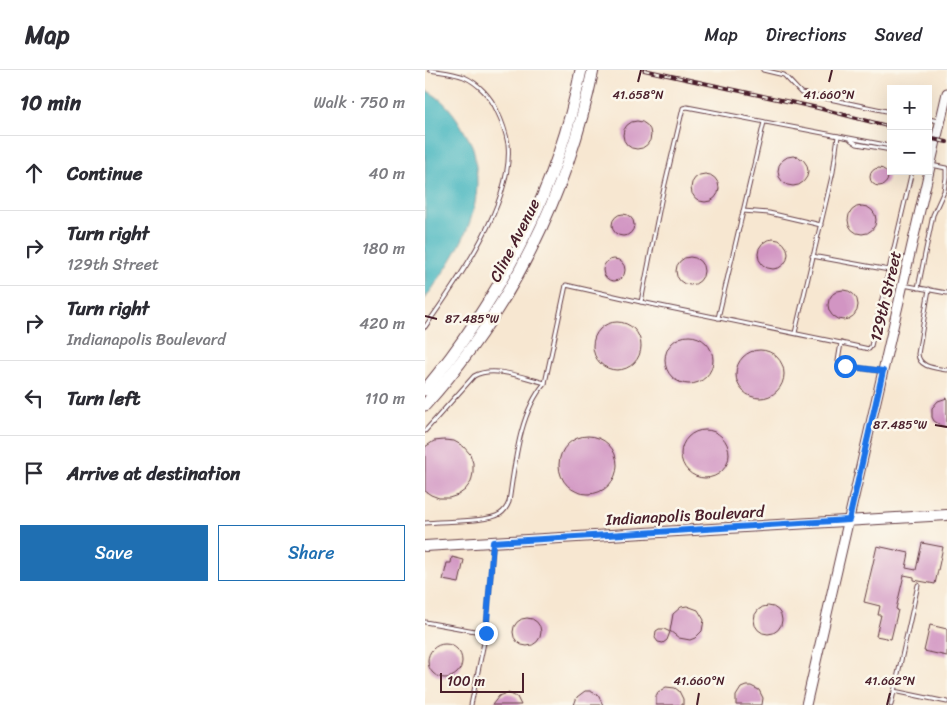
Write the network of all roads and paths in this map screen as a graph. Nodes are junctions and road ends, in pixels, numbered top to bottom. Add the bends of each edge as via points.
1 (430, 70) edge
2 (763, 70) edge
3 (783, 70) edge
4 (586, 73) edge
5 (784, 75) junction
6 (947, 93) edge
7 (887, 111) edge
8 (932, 121) edge
9 (764, 122) junction
10 (941, 127) junction
11 (839, 136) junction
12 (848, 138) junction
13 (887, 145) edge
14 (887, 149) edge
15 (932, 149) edge
16 (932, 165) edge
17 (947, 168) edge
18 (912, 175) edge
19 (928, 175) edge
20 (743, 211) junction
21 (821, 224) junction
22 (812, 256) junction
23 (889, 270) junction
24 (903, 284) junction
25 (918, 288) junction
26 (929, 290) junction
27 (947, 293) edge
28 (641, 302) junction
29 (719, 318) junction
30 (425, 328) edge
31 (795, 333) junction
32 (841, 343) junction
33 (947, 370) edge
34 (883, 371) junction
35 (545, 383) junction
36 (425, 390) edge
37 (425, 405) edge
38 (425, 431) edge
39 (947, 515) edge
40 (849, 520) junction
41 (425, 523) edge
42 (493, 542) junction
43 (425, 546) edge
44 (918, 585) dead end
45 (425, 622) edge
46 (486, 633) junction
47 (894, 691) junction
48 (947, 702) edge
49 (471, 705) edge
50 (805, 705) edge
51 (891, 705) edge

1 - 30 lane via 464,77 479,86 494,103 508,144 501,194 478,246
2 - 5 lane
3 - 5 lane
4 - 36 highway, Cline Avenue via 528,228 484,308
4 - 37 highway, Cline Avenue via 580,119 564,171 529,252 484,329
5 - 7 lane via 801,93
6 - 10 main road, 129th Street
8 - 10 lane
9 - 11 lane
9 - 20 lane
9 - 28 lane via 683,108
10 - 15 main road, 129th Street
11 - 12 lane
11 - 21 lane
12 - 13 lane
12 - 14 lane via 857,144
16 - 17 lane
17 - 25 lane via 944,191 933,215
18 - 23 lane
19 - 24 main road, 129th Street
20 - 21 lane
20 - 29 lane
21 - 22 lane
22 - 23 lane
22 - 31 lane
23 - 32 lane via 869,349
24 - 25 lane
24 - 34 main road, 129th Street
25 - 26 lane
26 - 27 lane
26 - 33 lane via 918,360 923,365
28 - 29 lane
28 - 35 lane via 566,286
29 - 31 lane
31 - 32 lane
32 - 34 lane via 838,361 845,366
34 - 40 main road, 129th Street
35 - 38 lane via 495,371 480,373
35 - 41 lane via 537,391 519,438 506,508 488,518
39 - 40 main road, Indianapolis Boulevard
40 - 42 main road, Indianapolis Boulevard
40 - 50 main road, 129th Street
42 - 43 main road, Indianapolis Boulevard
42 - 46 lane
44 - 47 lane
45 - 46 lane
46 - 49 lane
47 - 48 lane
47 - 51 lane

